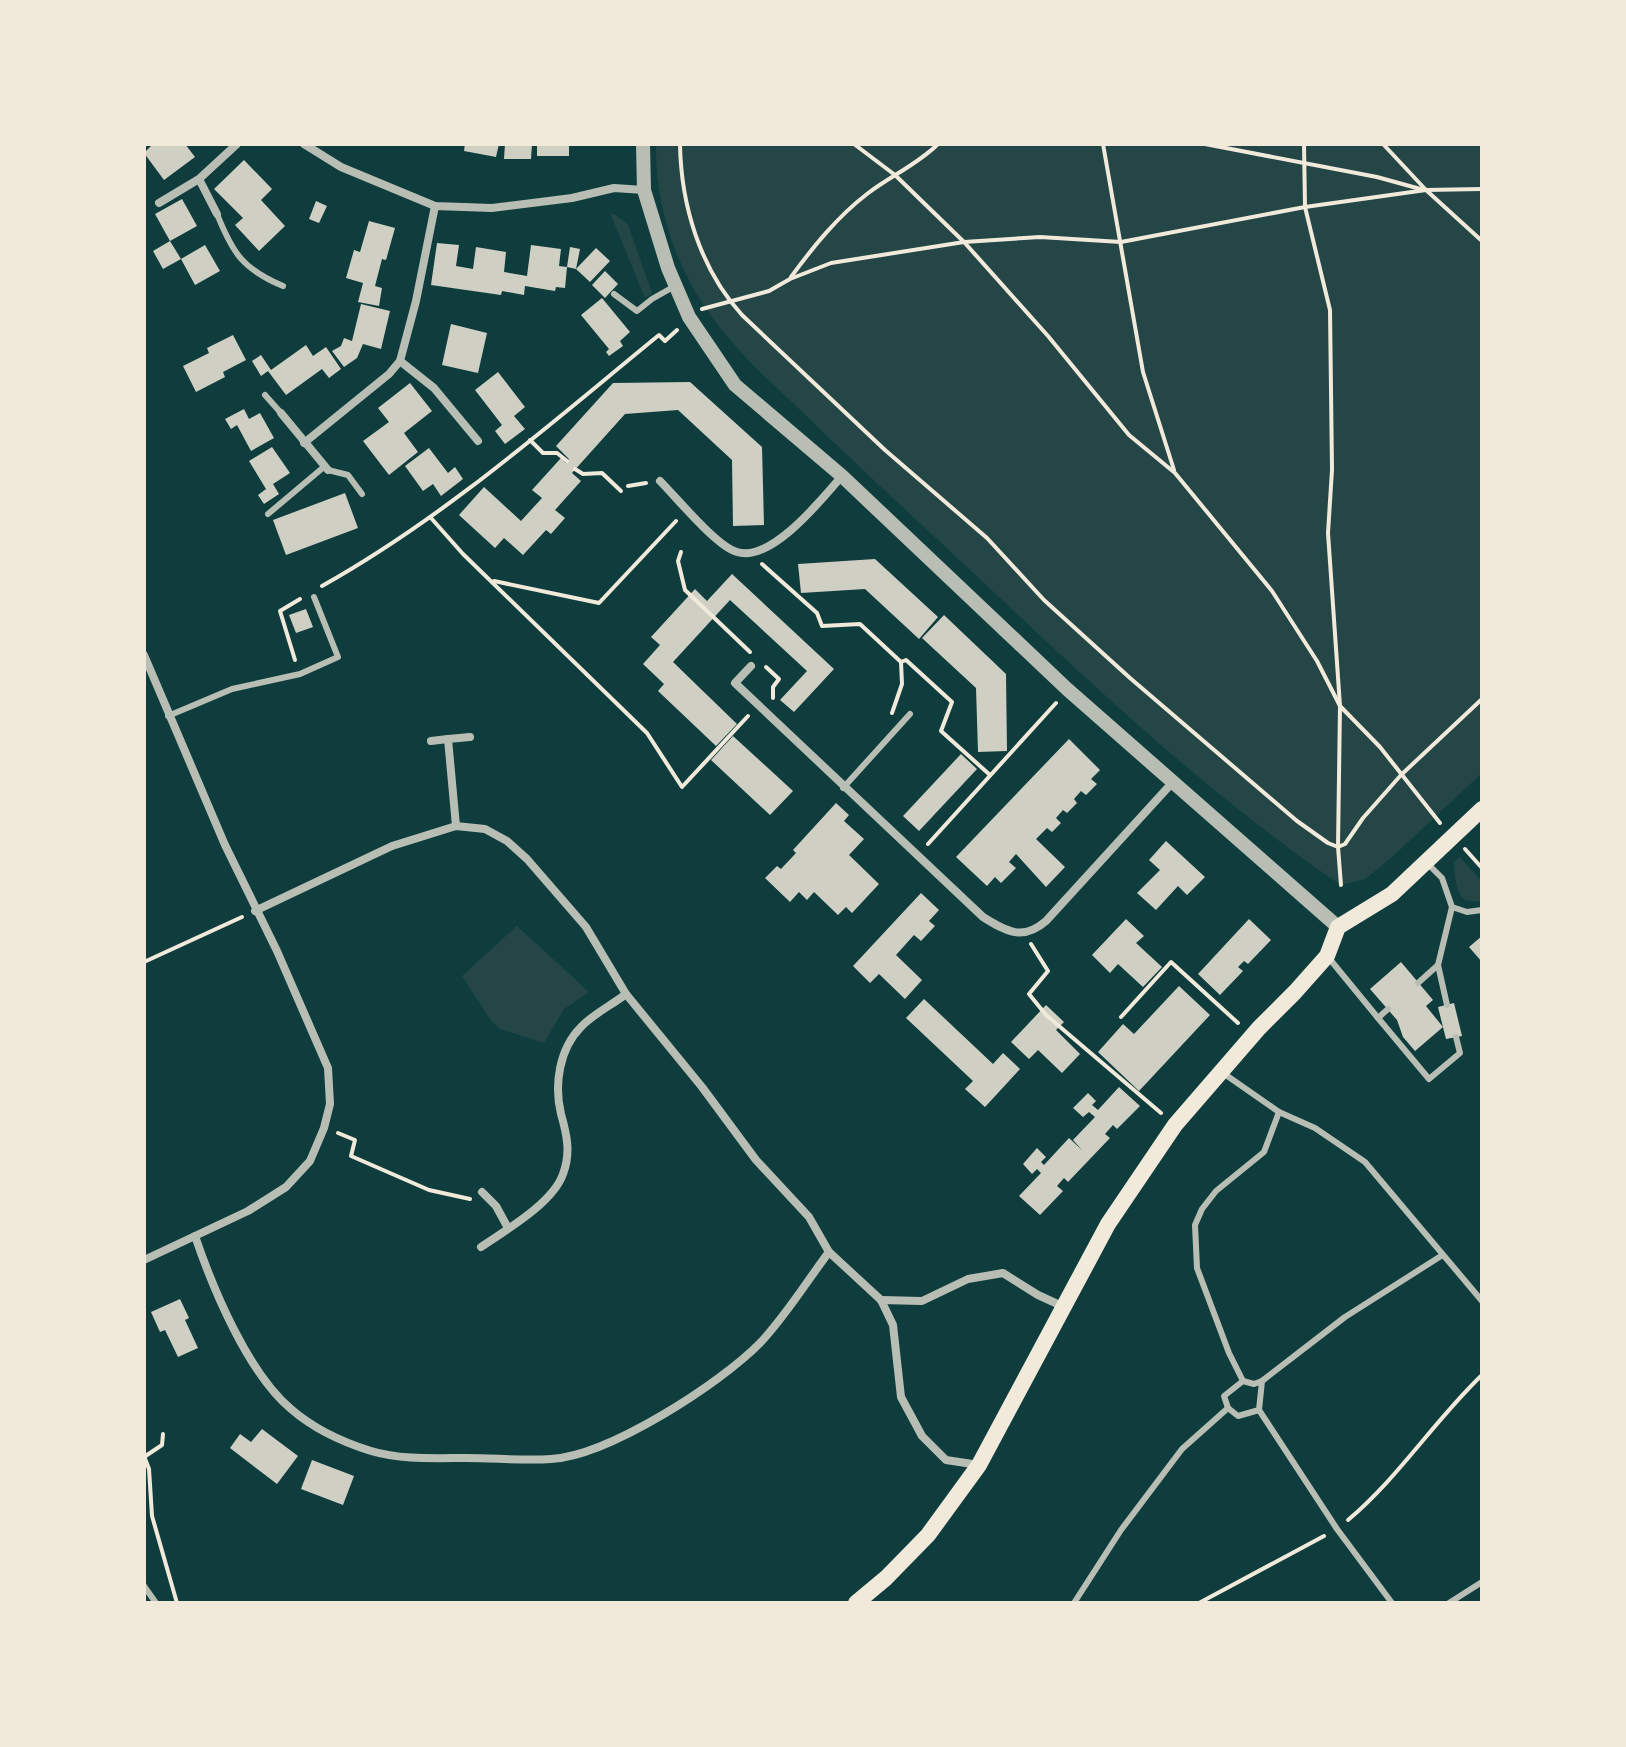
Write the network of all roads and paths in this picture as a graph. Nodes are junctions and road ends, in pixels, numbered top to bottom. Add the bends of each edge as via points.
1 (237, 144) edge
2 (304, 144) edge
3 (643, 144) edge
4 (680, 144) edge
5 (854, 144) edge
6 (938, 144) edge
7 (1103, 144) edge
8 (1205, 144) edge
9 (1304, 144) edge
10 (1383, 144) edge
11 (1307, 163) junction
12 (895, 175) junction
13 (199, 179) junction
14 (1482, 189) edge
15 (644, 190) junction
16 (1426, 190) junction
17 (159, 203) dead end
18 (435, 206) junction
19 (1305, 207) junction
20 (217, 214) joint
21 (1482, 241) edge
22 (964, 242) junction
23 (1121, 242) junction
24 (790, 279) junction
25 (283, 286) dead end
26 (675, 286) junction
27 (614, 294) dead end
28 (731, 303) junction
29 (689, 317) junction
30 (400, 361) junction
31 (265, 395) dead end
32 (281, 413) joint
33 (530, 440) junction
34 (478, 441) dead end
35 (304, 443) junction
36 (567, 461) dead end
37 (326, 468) junction
38 (575, 469) dead end
39 (1175, 473) junction
40 (842, 476) junction
41 (660, 481) dead end
42 (621, 491) dead end
43 (362, 494) dead end
44 (688, 509) junction
45 (268, 514) dead end
46 (431, 518) junction
47 (681, 552) dead end
48 (762, 564) dead end
49 (492, 581) junction
50 (313, 594) joint
51 (301, 598) dead end
52 (144, 656) edge
53 (901, 662) junction
54 (751, 666) dead end
55 (300, 674) junction
56 (1067, 689) junction
57 (1482, 699) edge
58 (758, 705) junction
59 (775, 705) dead end
60 (1340, 706) junction
61 (910, 714) dead end
62 (168, 716) junction
63 (897, 729) junction
64 (470, 737) dead end
65 (448, 739) junction
66 (431, 741) dead end
67 (990, 775) junction
68 (1401, 775) junction
69 (1172, 783) junction
70 (843, 788) junction
71 (1482, 809) edge
72 (456, 826) junction
73 (1453, 835) junction
74 (1338, 847) junction
75 (919, 856) junction
76 (1426, 861) junction
77 (1341, 885) dead end
78 (1452, 907) junction
79 (1482, 910) edge
80 (255, 911) junction
81 (1338, 927) junction
82 (1026, 933) junction
83 (1327, 956) junction
84 (144, 962) edge
85 (1438, 965) junction
86 (1418, 983) dead end
87 (626, 994) junction
88 (1447, 1005) dead end
89 (1388, 1009) dead end
90 (1121, 1017) dead end
91 (1378, 1018) junction
92 (1259, 1028) junction
93 (1456, 1037) dead end
94 (1223, 1073) junction
95 (1279, 1112) junction
96 (1175, 1125) junction
97 (324, 1128) junction
98 (482, 1192) joint
99 (508, 1228) junction
100 (195, 1236) junction
101 (481, 1247) dead end
102 (829, 1252) junction
103 (1441, 1256) junction
104 (144, 1260) edge
105 (881, 1300) junction
106 (1482, 1301) edge
107 (1062, 1306) junction
108 (1482, 1375) edge
109 (1243, 1381) junction
110 (1262, 1381) junction
111 (1228, 1408) junction
112 (1259, 1410) junction
113 (163, 1434) dead end
114 (144, 1456) edge
115 (979, 1465) junction
116 (1337, 1529) junction
117 (1482, 1582) edge
118 (144, 1586) edge
119 (156, 1603) edge
120 (177, 1603) edge
121 (856, 1603) edge
122 (1074, 1603) edge
123 (1199, 1603) edge
124 (1392, 1603) edge
125 (1449, 1603) edge

1 - 13 street
2 - 18 street via 341,167
3 - 15 street
4 - 28 path via 687,211
5 - 12 path
6 - 12 path
7 - 23 path
8 - 11 path
9 - 11 path
10 - 16 path
11 - 16 path
11 - 19 path
12 - 22 path
12 - 24 path via 820,238
13 - 17 street
13 - 20 street
14 - 16 path
15 - 18 street via 614,188 492,208
15 - 26 street
16 - 19 path
16 - 21 path
18 - 30 street
19 - 23 path
19 - 60 path via 1330,310 1328,533
20 - 25 lane via 246,266
22 - 23 path via 1040,237
22 - 24 path via 831,263
22 - 39 path via 1129,435
23 - 39 path via 1143,372
24 - 28 path
26 - 27 lane via 637,311
26 - 29 street
28 - 29 path via 705,307
28 - 74 path via 885,450 987,538 1044,600 1130,678 1297,821
29 - 33 path via 665,341 659,335 617,367
29 - 40 street via 735,385
30 - 34 street via 434,388
30 - 35 street
31 - 32 lane
32 - 35 street
33 - 36 path via 543,453 557,453
33 - 46 path
35 - 37 street
37 - 43 lane via 348,475
37 - 45 lane
38 - 42 path via 602,473
39 - 60 path via 1272,591
40 - 44 street via 774,545 754,553 736,552
40 - 56 street
41 - 44 street
44 - 49 path via 599,603
46 - 49 path
46 - 50 path
47 - 59 path via 685,590 779,679 773,687
48 - 53 path via 817,613 822,626 860,624
49 - 58 path via 647,733 682,787
50 - 55 lane via 338,657
51 - 55 path via 280,611
52 - 62 street
53 - 63 path via 902,684 892,711
53 - 67 path via 906,660 952,702 941,731
54 - 58 street via 735,683
55 - 62 lane via 232,689
56 - 67 path
56 - 69 street
57 - 68 path
58 - 70 street
60 - 68 path
60 - 74 path
61 - 63 lane
62 - 80 street
63 - 70 lane
64 - 65 street
65 - 66 street
65 - 72 street
67 - 75 path
68 - 73 path
68 - 74 path
69 - 81 street
69 - 82 street via 1046,921
70 - 75 street
71 - 73 main road
72 - 80 street via 392,846
72 - 87 street via 485,829 527,859 586,927
73 - 76 main road
74 - 77 path
75 - 82 street via 983,917
76 - 78 lane via 1442,878
76 - 81 main road via 1392,894
78 - 79 lane
78 - 85 lane
80 - 84 path
80 - 97 street via 328,1068 330,1104
81 - 83 main road
82 - 96 path via 1048,971 1029,994 1046,1015
83 - 91 lane
83 - 92 main road
85 - 86 lane
85 - 88 lane
87 - 99 street via 580,1027 570,1043 557,1083 569,1146 563,1176 542,1202
87 - 102 street via 756,1160 809,1217
89 - 91 lane
90 - 92 path via 1171,962 1241,1026
91 - 93 lane via 1429,1079 1460,1053
92 - 94 main road
94 - 95 lane
94 - 96 main road
95 - 103 lane via 1315,1128 1365,1162
95 - 109 lane via 1264,1152 1216,1191 1195,1225 1197,1268
96 - 107 main road via 1108,1224
97 - 98 path via 355,1140 351,1156 429,1190 469,1199
97 - 100 street via 310,1161 286,1187
98 - 99 street
99 - 101 street
100 - 102 street via 232,1326 262,1377 289,1408 324,1433 356,1446 418,1458 553,1459 620,1439 714,1380 760,1343
100 - 104 street
102 - 105 street
103 - 106 lane
103 - 110 lane via 1345,1317
105 - 107 street via 922,1301 968,1279 1003,1273
105 - 115 street via 893,1325 901,1397 922,1436 946,1460
107 - 115 main road
108 - 116 path via 1375,1497
109 - 110 lane
109 - 111 lane via 1224,1396
110 - 112 lane
111 - 112 lane via 1238,1416
111 - 122 lane via 1182,1449
112 - 116 lane
113 - 114 path via 162,1445
114 - 120 path via 152,1516
115 - 121 main road via 928,1535
116 - 123 path
116 - 124 lane
117 - 125 lane
118 - 119 lane

